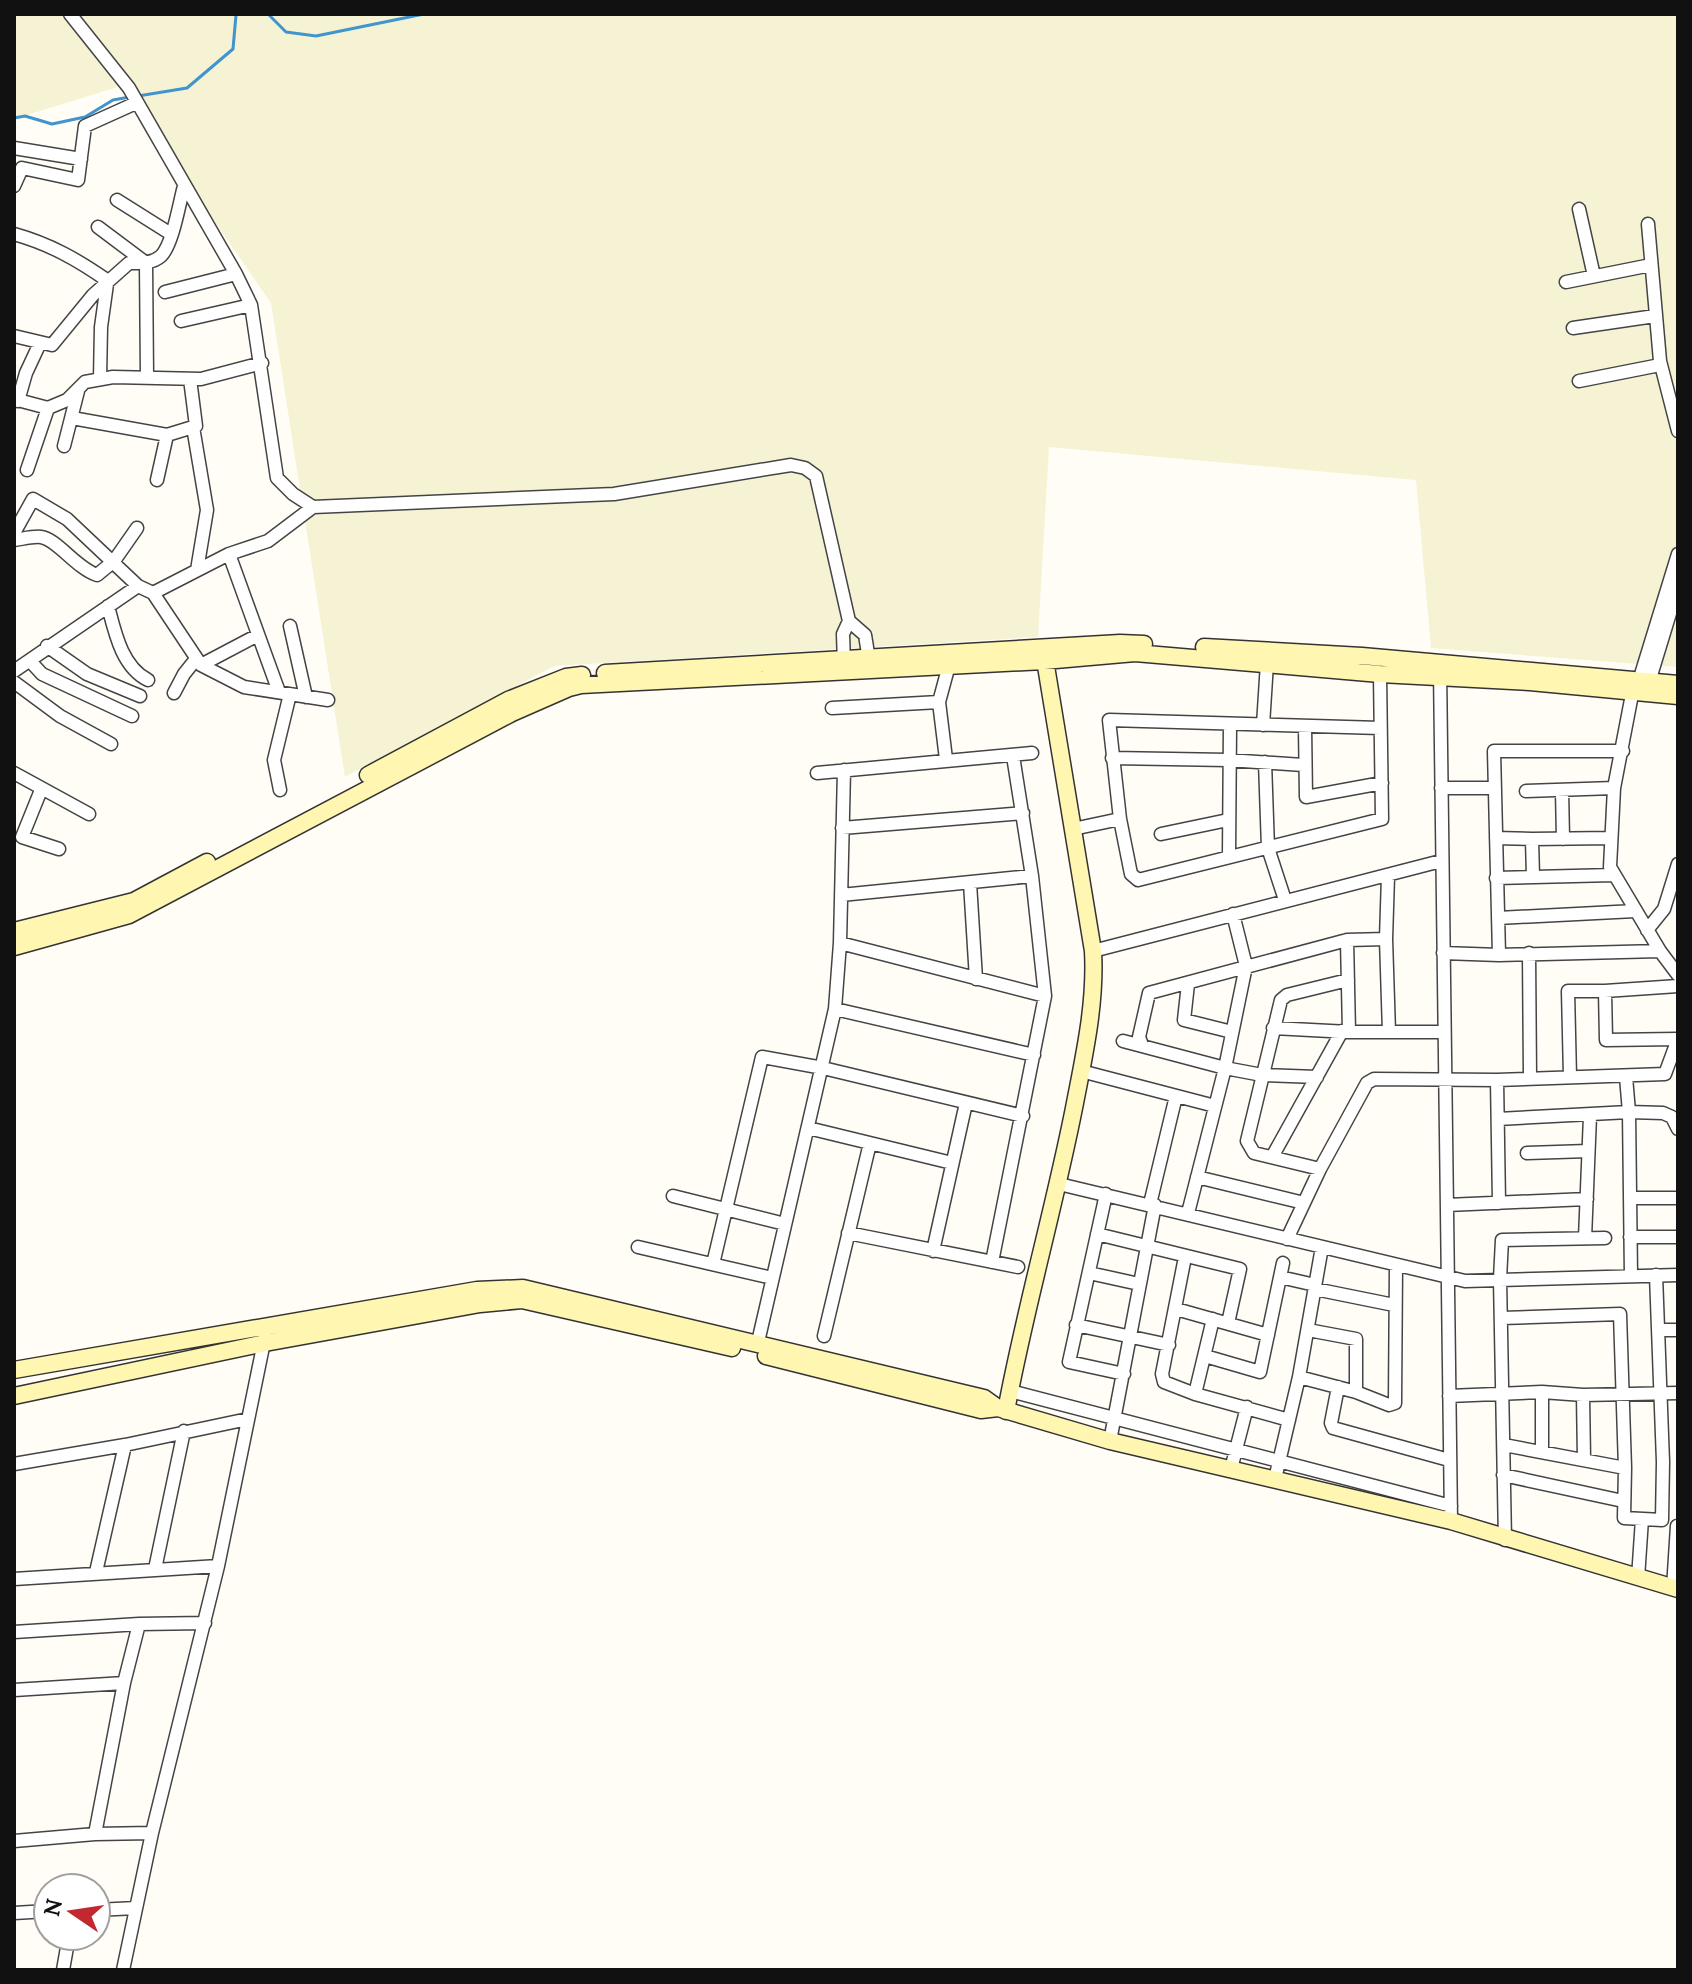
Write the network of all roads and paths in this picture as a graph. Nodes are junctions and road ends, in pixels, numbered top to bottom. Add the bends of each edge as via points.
1 (73, 18) edge
2 (136, 103) junction
3 (14, 148) edge
4 (81, 159) junction
5 (14, 186) edge
6 (184, 186) junction
7 (117, 200) dead end
8 (1579, 209) dead end
9 (1648, 224) dead end
10 (98, 227) dead end
11 (14, 234) edge
12 (171, 234) junction
13 (146, 263) junction
14 (1651, 265) junction
15 (236, 274) junction
16 (1594, 276) junction
17 (108, 282) junction
18 (1566, 282) dead end
19 (165, 292) dead end
20 (251, 305) junction
21 (1655, 316) junction
22 (181, 321) dead end
23 (1573, 328) dead end
24 (14, 336) edge
25 (40, 343) junction
26 (262, 363) junction
27 (1660, 365) junction
28 (147, 377) junction
29 (100, 379) junction
30 (190, 379) junction
31 (1579, 381) dead end
32 (79, 389) junction
33 (16, 400) edge
34 (48, 408) junction
35 (72, 418) junction
36 (193, 427) junction
37 (1678, 431) edge
38 (167, 435) junction
39 (64, 446) dead end
40 (27, 470) dead end
41 (157, 480) dead end
42 (313, 507) junction
43 (137, 528) dead end
44 (14, 533) edge
45 (14, 540) edge
46 (229, 554) junction
47 (1678, 554) edge
48 (114, 561) junction
49 (197, 570) junction
50 (138, 586) junction
51 (1678, 587) edge
52 (153, 593) junction
53 (108, 606) junction
54 (849, 621) junction
55 (290, 626) dead end
56 (258, 635) junction
57 (47, 646) junction
58 (1044, 654) junction
59 (30, 661) junction
60 (199, 662) junction
61 (1267, 663) junction
62 (870, 664) junction
63 (844, 665) junction
64 (949, 665) junction
65 (1440, 669) junction
66 (14, 671) edge
67 (1380, 674) junction
68 (148, 680) dead end
69 (14, 682) edge
70 (1639, 684) junction
71 (1678, 684) edge
72 (174, 693) dead end
73 (285, 693) junction
74 (140, 696) dead end
75 (1678, 696) edge
76 (306, 697) junction
77 (328, 700) dead end
78 (939, 702) junction
79 (832, 708) dead end
80 (132, 716) dead end
81 (1230, 725) junction
82 (1263, 725) junction
83 (1305, 727) junction
84 (1380, 728) junction
85 (111, 744) dead end
86 (1623, 751) junction
87 (1032, 753) dead end
88 (1013, 756) junction
89 (1112, 758) junction
90 (946, 759) junction
91 (1228, 760) junction
92 (1265, 762) junction
93 (1303, 765) junction
94 (844, 770) junction
95 (14, 773) edge
96 (817, 773) dead end
97 (1382, 783) junction
98 (1441, 788) junction
99 (1494, 788) junction
100 (1614, 788) junction
101 (41, 790) junction
102 (280, 790) dead end
103 (1562, 790) junction
104 (1526, 791) dead end
105 (1023, 813) junction
106 (89, 814) dead end
107 (1120, 819) junction
108 (1228, 820) junction
109 (842, 828) junction
110 (1073, 829) junction
111 (1161, 834) dead end
112 (1496, 838) junction
113 (1611, 838) junction
114 (1532, 839) junction
115 (1563, 839) junction
116 (1268, 848) junction
117 (59, 849) dead end
118 (1229, 856) junction
119 (1441, 861) junction
120 (1678, 864) edge
121 (1613, 875) junction
122 (1032, 876) junction
123 (1388, 876) junction
124 (1533, 877) junction
125 (1496, 878) junction
126 (970, 883) junction
127 (841, 895) junction
128 (1285, 900) junction
129 (1635, 911) junction
130 (1233, 914) junction
131 (1498, 918) junction
132 (1647, 930) junction
133 (14, 931) edge
134 (1386, 939) junction
135 (1347, 940) junction
136 (840, 943) junction
137 (14, 947) edge
138 (1093, 951) junction
139 (1660, 951) junction
140 (1443, 953) junction
141 (1529, 953) junction
142 (1499, 955) junction
143 (1246, 966) junction
144 (1678, 975) edge
145 (976, 979) junction
146 (1348, 980) junction
147 (1188, 984) junction
148 (1678, 986) edge
149 (1605, 991) junction
150 (1045, 996) junction
151 (835, 1009) junction
152 (1273, 1028) junction
153 (1232, 1032) junction
154 (1346, 1032) junction
155 (1389, 1032) junction
156 (1444, 1032) junction
157 (1678, 1039) edge
158 (1123, 1041) dead end
159 (1142, 1045) junction
160 (1034, 1055) junction
161 (823, 1068) junction
162 (1225, 1068) junction
163 (1081, 1071) junction
164 (1262, 1075) junction
165 (1317, 1077) junction
166 (1570, 1077) junction
167 (1626, 1077) junction
168 (1530, 1078) junction
169 (1444, 1080) junction
170 (1497, 1080) junction
171 (1176, 1096) junction
172 (966, 1103) junction
173 (1215, 1106) junction
174 (1629, 1112) junction
175 (1023, 1116) junction
176 (1590, 1116) junction
177 (1498, 1119) junction
178 (808, 1128) junction
179 (1678, 1129) edge
180 (870, 1143) junction
181 (1588, 1151) junction
182 (1527, 1153) dead end
183 (1272, 1157) junction
184 (952, 1163) junction
185 (1320, 1169) junction
186 (1197, 1177) junction
187 (1059, 1184) junction
188 (1106, 1194) junction
189 (673, 1196) dead end
190 (1630, 1198) junction
191 (1678, 1198) edge
192 (1587, 1199) junction
193 (1304, 1203) junction
194 (1499, 1203) junction
195 (1152, 1205) junction
196 (1447, 1205) junction
197 (726, 1209) junction
198 (1188, 1213) junction
199 (785, 1224) junction
200 (848, 1233) junction
201 (1097, 1234) junction
202 (1630, 1237) junction
203 (1678, 1237) edge
204 (1585, 1238) junction
205 (1605, 1238) dead end
206 (1287, 1239) junction
207 (1146, 1245) junction
208 (638, 1247) dead end
209 (1322, 1247) junction
210 (933, 1251) junction
211 (1185, 1257) junction
212 (992, 1262) junction
213 (1283, 1263) dead end
214 (713, 1264) junction
215 (1396, 1265) junction
216 (1018, 1267) dead end
217 (1089, 1273) junction
218 (1656, 1275) junction
219 (1678, 1275) edge
220 (1631, 1276) junction
221 (1280, 1277) junction
222 (772, 1278) junction
223 (1447, 1278) junction
224 (1500, 1279) junction
225 (1139, 1284) junction
226 (1315, 1287) junction
227 (1394, 1305) junction
228 (1176, 1309) junction
229 (1502, 1318) junction
230 (1213, 1319) junction
231 (1228, 1323) junction
232 (1076, 1325) junction
233 (1308, 1330) junction
234 (1658, 1330) junction
235 (1678, 1330) edge
236 (265, 1335) junction
237 (1268, 1335) junction
238 (824, 1336) dead end
239 (1131, 1337) junction
240 (758, 1342) junction
241 (1169, 1345) junction
242 (1205, 1356) junction
243 (14, 1370) edge
244 (1124, 1374) junction
245 (1299, 1377) junction
246 (1338, 1387) junction
247 (1010, 1391) junction
248 (1356, 1392) junction
249 (1542, 1392) junction
250 (1660, 1392) junction
251 (1502, 1393) junction
252 (1678, 1393) edge
253 (1195, 1394) junction
254 (1623, 1394) junction
255 (1583, 1395) junction
256 (14, 1396) edge
257 (1449, 1396) junction
258 (1247, 1407) junction
259 (1002, 1410) junction
260 (248, 1419) junction
261 (1115, 1419) junction
262 (1289, 1420) junction
263 (184, 1431) junction
264 (1110, 1441) junction
265 (125, 1445) junction
266 (1504, 1445) junction
267 (1236, 1450) junction
268 (1542, 1450) junction
269 (1449, 1460) junction
270 (1584, 1460) junction
271 (1280, 1461) junction
272 (1678, 1461) edge
273 (1663, 1462) junction
274 (14, 1464) edge
275 (1625, 1468) junction
276 (1231, 1469) junction
277 (1503, 1475) junction
278 (1275, 1479) junction
279 (1623, 1501) junction
280 (1451, 1514) junction
281 (1642, 1519) junction
282 (1677, 1526) edge
283 (1505, 1540) junction
284 (1677, 1554) edge
285 (218, 1566) junction
286 (155, 1569) junction
287 (96, 1572) junction
288 (1638, 1578) junction
289 (14, 1579) edge
290 (1675, 1588) edge
291 (205, 1623) junction
292 (139, 1624) junction
293 (14, 1632) edge
294 (124, 1683) junction
295 (14, 1690) edge
296 (152, 1833) junction
297 (95, 1834) junction
298 (14, 1841) edge
299 (136, 1908) junction
300 (112, 1909) edge
301 (123, 1970) edge

1 - 2 street
2 - 4 street via 85,126
2 - 6 street
3 - 4 street
4 - 5 street via 78,180 22,168
6 - 12 street
6 - 15 street
7 - 12 street
8 - 16 street
9 - 14 street
10 - 13 street
11 - 17 street via 73,257
12 - 13 street via 160,257
13 - 17 street via 129,263
13 - 28 street
14 - 16 street
14 - 21 street
15 - 19 street
15 - 20 street
16 - 18 street
17 - 25 street via 52,345
17 - 29 street via 100,330
20 - 22 street
20 - 26 street
21 - 23 street
21 - 27 street
24 - 25 street
25 - 33 street
26 - 30 street
26 - 42 street via 277,478
27 - 31 street
27 - 37 street
28 - 29 street
28 - 30 street
29 - 32 street
30 - 36 street
32 - 34 street
32 - 35 street
33 - 34 street
34 - 40 street
35 - 38 street
35 - 39 street
36 - 38 street
36 - 49 street via 207,510
38 - 41 street
42 - 46 street via 268,541
42 - 54 street via 614,494 791,465 816,476
43 - 48 street
44 - 48 street via 33,499 67,519
45 - 48 street via 51,540 85,571 97,575
46 - 49 street
46 - 56 street
47 - 70 street
48 - 50 street
49 - 52 street
50 - 52 street
50 - 53 street
51 - 70 street
52 - 60 street
53 - 57 street
53 - 68 street via 133,673
54 - 62 street via 865,635
54 - 63 street via 843,634
55 - 76 street
56 - 60 street
56 - 73 street
57 - 59 street
57 - 74 street via 87,674
58 - 61 street via 1135,653
58 - 62 street
58 - 64 street
58 - 65 street via 1125,643
58 - 110 street
59 - 66 street
59 - 80 street via 42,674
60 - 72 street via 184,674
60 - 73 street via 244,687
61 - 67 street
61 - 82 street
62 - 63 street
62 - 64 street
63 - 133 street via 652,668 566,677 508,700 134,901
63 - 137 street via 569,688 129,915
64 - 78 street
65 - 67 street
65 - 70 street
65 - 98 street
67 - 84 street
69 - 85 street
70 - 71 street
70 - 75 street
70 - 86 street
73 - 76 street
73 - 102 street via 274,760
76 - 77 street
78 - 79 street
78 - 90 street
81 - 82 street
81 - 89 street via 1109,720
81 - 91 street
82 - 83 street
83 - 84 street
83 - 93 street
84 - 97 street
86 - 99 street via 1494,751
86 - 100 street
87 - 88 street
88 - 90 street
88 - 105 street
89 - 91 street
89 - 107 street
90 - 94 street
91 - 92 street
91 - 108 street
92 - 93 street
92 - 116 street
93 - 97 street via 1306,797
94 - 96 street
94 - 109 street
95 - 101 street
97 - 116 street via 1382,819
98 - 99 street
98 - 119 street
99 - 112 street
100 - 103 street
100 - 113 street
101 - 106 street
101 - 117 street via 22,837
103 - 104 street
103 - 115 street
105 - 109 street
105 - 122 street
107 - 110 street
107 - 118 street via 1131,874 1138,880
108 - 111 street
108 - 118 street
109 - 127 street
110 - 138 street
112 - 114 street
112 - 125 street
113 - 115 street
113 - 121 street
114 - 115 street
114 - 124 street
116 - 118 street
116 - 128 street
119 - 123 street
119 - 140 street
120 - 132 street via 1664,909
121 - 124 street
121 - 129 street
122 - 126 street
122 - 150 street
123 - 128 street
123 - 134 street
124 - 125 street
125 - 131 street
126 - 127 street
126 - 145 street
127 - 136 street
128 - 130 street
129 - 131 street
129 - 132 street
130 - 138 street
130 - 143 street
131 - 142 street
132 - 139 street
134 - 135 street
134 - 155 street
135 - 143 street
135 - 146 street
136 - 145 street
136 - 151 street
138 - 163 street via 1092,1003
139 - 141 street
139 - 144 street
140 - 142 street
140 - 156 street
141 - 142 street
141 - 168 street
143 - 147 street
143 - 153 street
145 - 150 street
146 - 152 street via 1283,997
146 - 154 street
147 - 153 street via 1184,1020
147 - 159 street via 1149,993 1139,1037
148 - 149 street
149 - 157 street via 1606,1040
149 - 166 street via 1568,991
150 - 160 street
151 - 160 street
151 - 161 street
152 - 154 street
152 - 164 street
153 - 162 street
154 - 155 street
154 - 165 street
155 - 156 street
156 - 169 street
157 - 167 street via 1665,1074
158 - 159 street
159 - 162 street
160 - 175 street
161 - 172 street
161 - 178 street
161 - 197 street via 762,1057
162 - 164 street
162 - 173 street
163 - 171 street
163 - 187 street
164 - 165 street
164 - 183 street via 1247,1141 1254,1153
165 - 183 street
166 - 167 street
166 - 168 street
167 - 174 street
168 - 170 street
169 - 170 street
169 - 185 street via 1367,1083
169 - 196 street
170 - 177 street
171 - 173 street
171 - 195 street
172 - 175 street
172 - 184 street
173 - 186 street
174 - 176 street
174 - 179 street via 1663,1113
174 - 190 street
175 - 212 street
176 - 177 street
176 - 181 street
177 - 194 street
178 - 180 street
178 - 199 street
180 - 184 street
180 - 200 street
181 - 182 street
181 - 192 street
183 - 185 street
184 - 210 street
185 - 193 street
186 - 193 street
186 - 198 street
187 - 188 street
187 - 247 street
188 - 195 street
188 - 201 street
189 - 197 street
190 - 191 street
190 - 202 street
192 - 194 street
192 - 204 street
193 - 206 street
194 - 196 street
195 - 198 street
195 - 207 street
196 - 223 street
197 - 199 street
197 - 214 street
198 - 206 street
199 - 222 street
200 - 210 street
200 - 238 street
201 - 207 street
201 - 217 street
202 - 203 street
202 - 220 street
204 - 205 street
204 - 224 street via 1502,1240
206 - 209 street
207 - 211 street
207 - 225 street
208 - 214 street
209 - 215 street
209 - 226 street
210 - 212 street
211 - 228 street
211 - 231 street via 1240,1269
212 - 216 street
213 - 221 street
214 - 222 street
215 - 223 street
215 - 227 street
217 - 225 street
217 - 232 street
218 - 219 street
218 - 220 street
218 - 234 street
220 - 224 street
221 - 226 street
221 - 237 street
222 - 240 street
223 - 224 street
223 - 257 street
224 - 229 street
225 - 239 street
226 - 227 street
226 - 233 street
227 - 248 street via 1395,1403
228 - 230 street
228 - 241 street
229 - 251 street
229 - 254 street via 1620,1314
230 - 231 street
230 - 242 street
231 - 237 street
232 - 239 street
232 - 244 street via 1069,1362
233 - 245 street
233 - 248 street via 1356,1339
234 - 235 street
234 - 250 street
236 - 240 street via 509,1287
236 - 243 street
236 - 256 street
236 - 259 street via 522,1300 981,1410
236 - 260 street
237 - 242 street via 1260,1372
239 - 241 street
239 - 244 street
240 - 259 street via 984,1398
241 - 253 street via 1164,1382
242 - 253 street
244 - 261 street
245 - 246 street
245 - 262 street
246 - 248 street
246 - 269 street via 1333,1428
247 - 259 street
247 - 261 street
249 - 251 street
249 - 255 street
249 - 268 street
250 - 252 street
250 - 254 street
250 - 273 street
251 - 257 street
251 - 266 street
253 - 258 street
254 - 255 street
254 - 275 street
255 - 270 street
257 - 269 street
258 - 262 street
258 - 267 street
259 - 264 street
260 - 263 street
260 - 285 street
261 - 264 street
261 - 267 street
262 - 271 street
263 - 265 street
263 - 286 street
264 - 276 street
265 - 274 street
265 - 287 street
266 - 268 street
266 - 277 street
267 - 271 street
267 - 276 street
268 - 270 street
269 - 280 street
270 - 275 street
271 - 278 street
271 - 280 street
272 - 273 street
273 - 281 street via 1662,1520
275 - 279 street
276 - 278 street
277 - 279 street
277 - 283 street
278 - 280 street
279 - 281 street via 1624,1518
280 - 283 street
281 - 288 street
282 - 284 street
283 - 288 street
284 - 290 street
285 - 286 street
285 - 291 street
286 - 287 street
287 - 289 street
288 - 290 street
291 - 292 street
291 - 296 street
292 - 293 street
292 - 294 street
294 - 295 street
294 - 297 street
296 - 297 street
296 - 299 street
297 - 298 street
299 - 300 street
299 - 301 street

